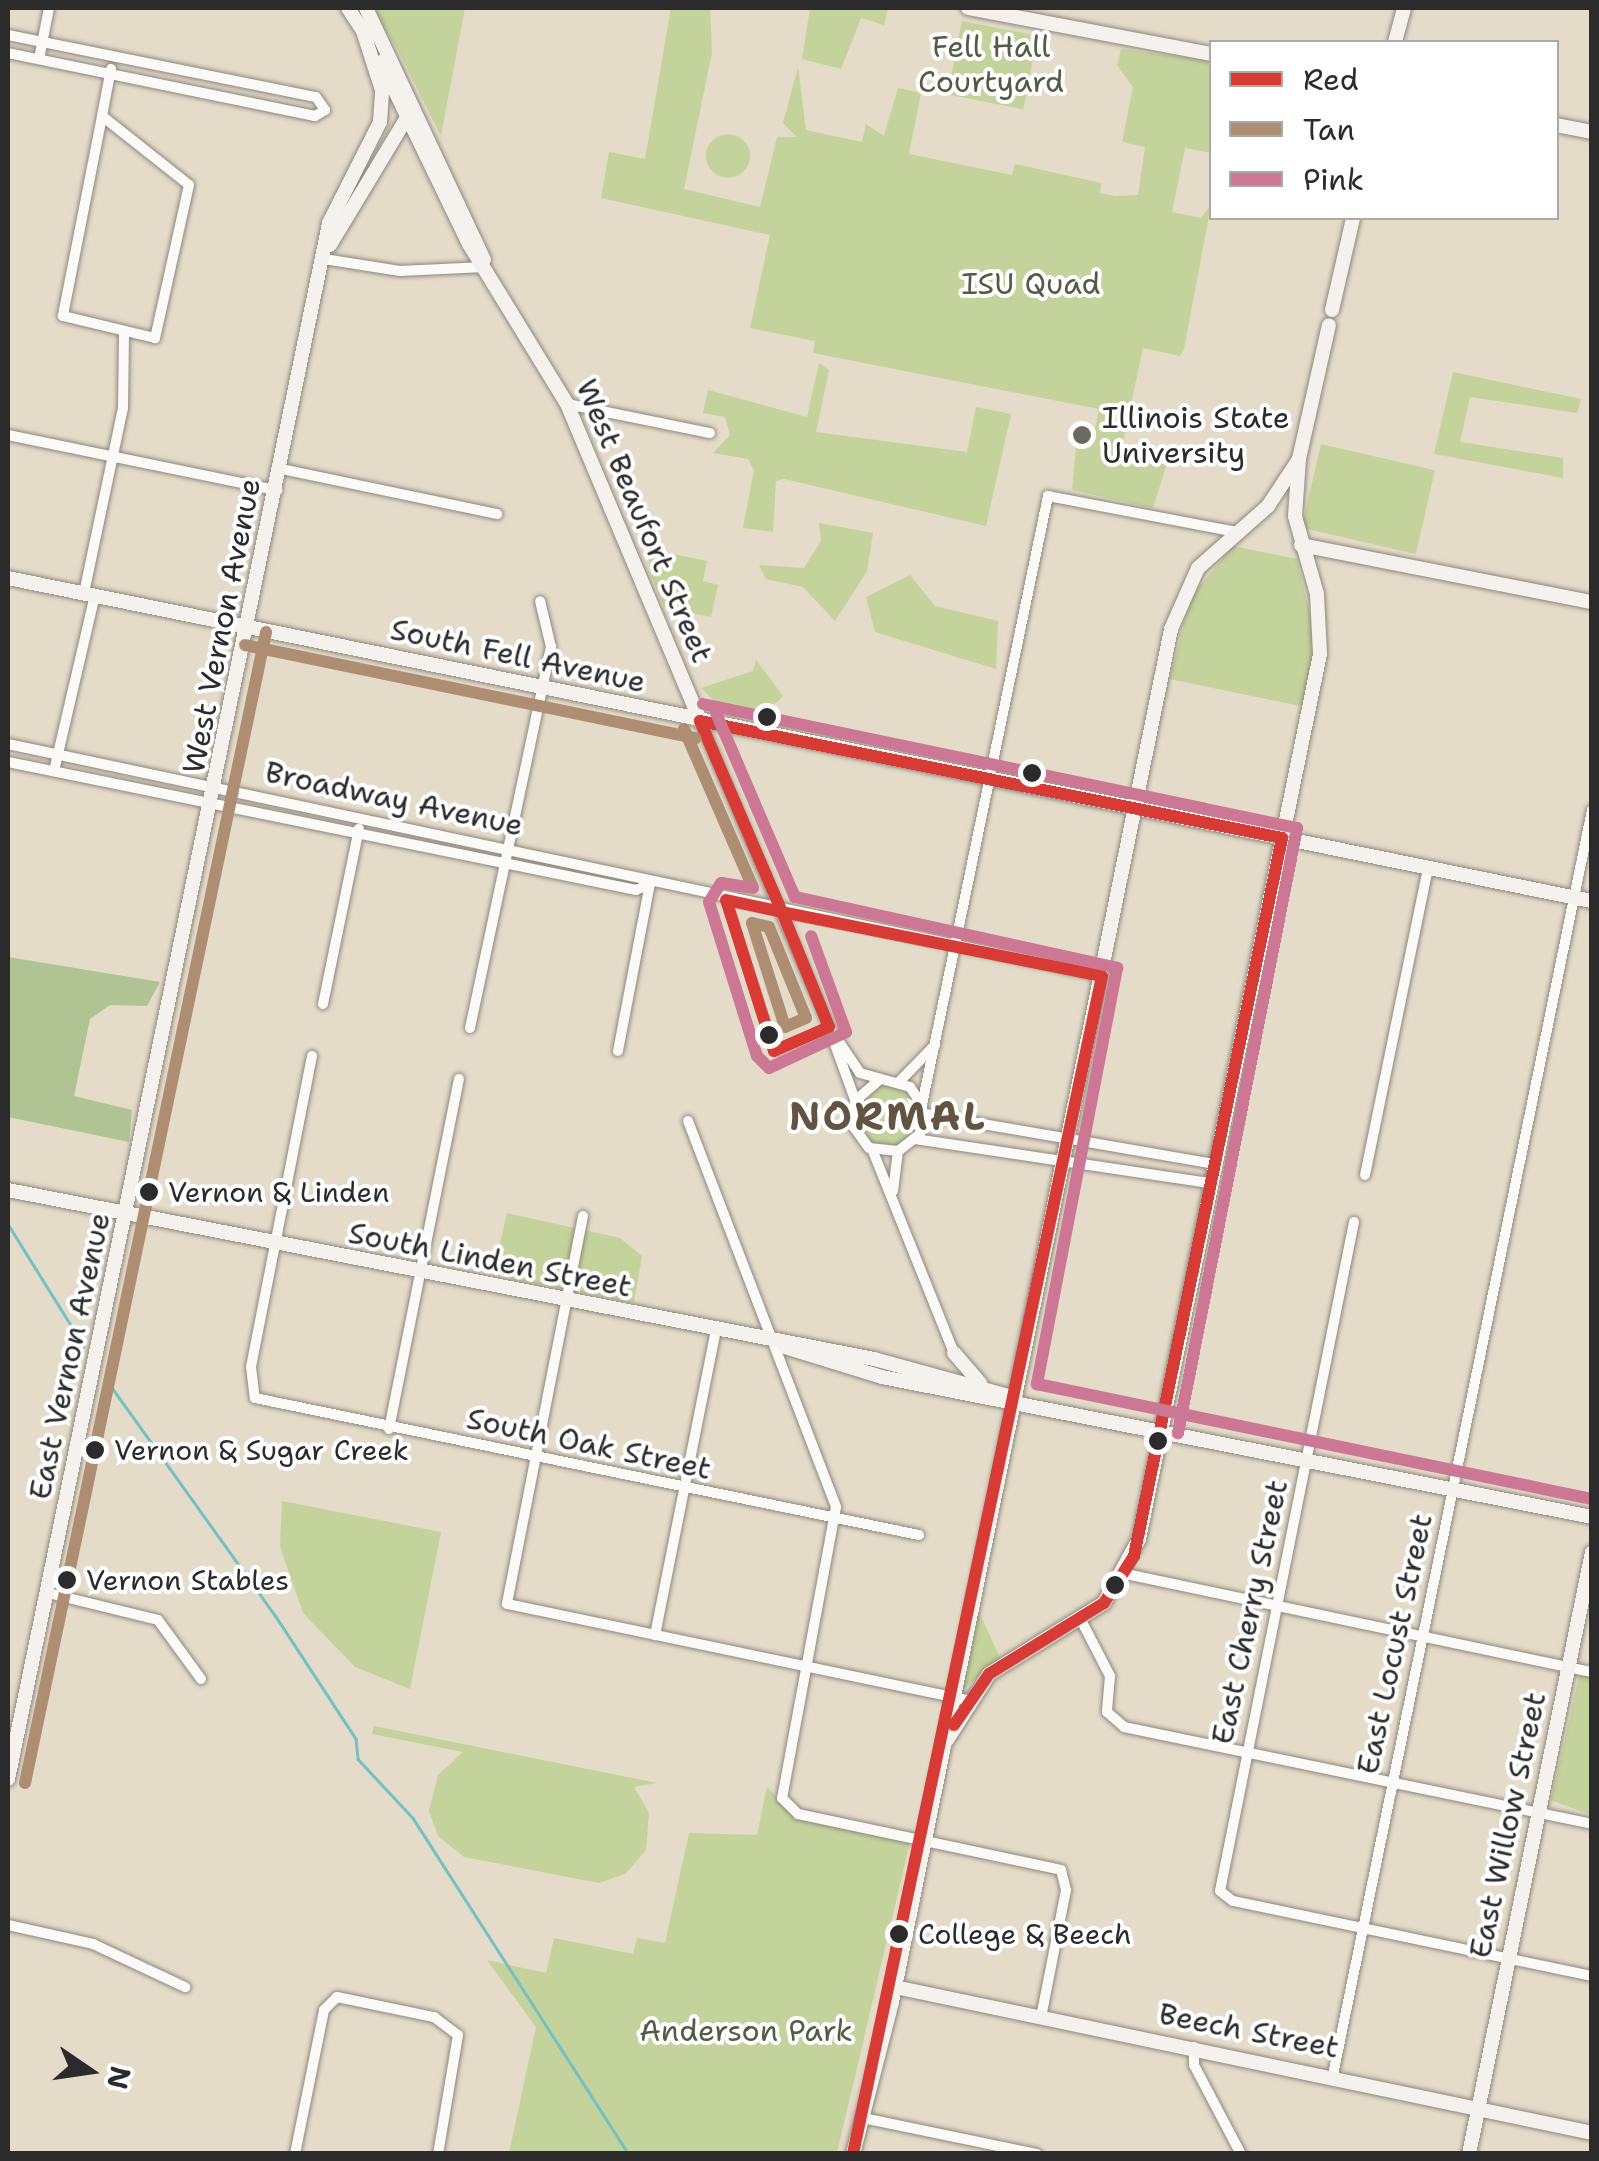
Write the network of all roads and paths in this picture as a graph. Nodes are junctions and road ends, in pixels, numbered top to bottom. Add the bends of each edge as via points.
1 (49, 8) edge
2 (348, 8) edge
3 (366, 8) edge
4 (968, 8) edge
5 (1404, 8) edge
6 (994, 10) edge
7 (363, 31) junction
8 (8, 35) edge
9 (1396, 40) edge
10 (42, 41) junction
11 (8, 53) edge
12 (1209, 53) edge
13 (114, 56) junction
14 (39, 59) junction
15 (110, 74) junction
16 (411, 88) junction
17 (102, 116) junction
18 (409, 117) junction
19 (1559, 126) edge
20 (1592, 132) edge
21 (390, 147) junction
22 (426, 152) junction
23 (1353, 220) edge
24 (324, 259) junction
25 (486, 266) junction
26 (124, 332) junction
27 (567, 404) junction
28 (710, 433) dead end
29 (8, 435) edge
30 (112, 456) junction
31 (1299, 460) junction
32 (282, 469) junction
33 (277, 490) junction
34 (498, 514) dead end
35 (1236, 532) junction
36 (1300, 545) junction
37 (8, 578) edge
38 (89, 594) junction
39 (540, 602) dead end
40 (1592, 602) edge
41 (249, 628) junction
42 (542, 688) junction
43 (700, 721) junction
44 (8, 744) edge
45 (62, 756) junction
46 (8, 762) edge
47 (54, 772) junction
48 (990, 778) junction
49 (217, 787) junction
50 (213, 805) junction
51 (1135, 808) junction
52 (1592, 810) edge
53 (361, 818) junction
54 (358, 834) junction
55 (1282, 838) junction
56 (508, 847) junction
57 (504, 865) junction
58 (1428, 868) junction
59 (650, 884) junction
60 (1573, 898) junction
61 (1592, 902) edge
62 (782, 912) junction
63 (957, 948) junction
64 (1102, 976) junction
65 (173, 1004) joint
66 (322, 1004) dead end
67 (829, 1027) junction
68 (470, 1028) dead end
69 (938, 1040) junction
70 (618, 1051) dead end
71 (312, 1056) dead end
72 (459, 1079) dead end
73 (879, 1080) junction
74 (898, 1082) junction
75 (855, 1101) junction
76 (924, 1109) junction
77 (688, 1121) dead end
78 (916, 1139) junction
79 (872, 1149) junction
80 (1067, 1150) junction
81 (898, 1151) junction
82 (1213, 1174) junction
83 (1365, 1175) dead end
84 (8, 1190) edge
85 (893, 1192) junction
86 (128, 1215) junction
87 (582, 1216) dead end
88 (1354, 1222) dead end
89 (274, 1244) junction
90 (419, 1274) junction
91 (565, 1304) junction
92 (715, 1334) junction
93 (780, 1346) junction
94 (954, 1353) junction
95 (934, 1373) junction
96 (980, 1384) junction
97 (1016, 1398) junction
98 (389, 1429) junction
99 (1161, 1429) junction
100 (535, 1459) junction
101 (1307, 1459) junction
102 (1453, 1488) junction
103 (684, 1490) junction
104 (1592, 1517) edge
105 (837, 1518) junction
106 (919, 1536) dead end
107 (1592, 1552) edge
108 (1126, 1575) junction
109 (48, 1593) junction
110 (1276, 1608) junction
111 (1082, 1622) junction
112 (655, 1635) junction
113 (1422, 1637) junction
114 (808, 1665) junction
115 (1568, 1667) junction
116 (1592, 1672) edge
117 (201, 1679) dead end
118 (950, 1695) junction
119 (966, 1700) junction
120 (944, 1745) junction
121 (1246, 1753) junction
122 (8, 1779) edge
123 (1392, 1783) junction
124 (1538, 1814) junction
125 (1592, 1824) edge
126 (925, 1838) junction
127 (8, 1926) edge
128 (1363, 1928) junction
129 (1508, 1959) junction
130 (1592, 1976) edge
131 (185, 1987) dead end
132 (895, 1987) junction
133 (1041, 2018) junction
134 (1194, 2047) junction
135 (1333, 2075) junction
136 (1478, 2108) junction
137 (863, 2118) junction
138 (1592, 2133) edge
139 (295, 2154) edge
140 (438, 2154) edge
141 (852, 2154) edge
142 (1037, 2154) edge
143 (1241, 2154) edge
144 (1469, 2154) edge

1 - 10 street
2 - 7 main road, West Beaufort Street
3 - 16 main road, West Beaufort Street
4 - 6 main road
5 - 9 main road
6 - 12 main road
7 - 18 main road, West Beaufort Street
7 - 24 main road, West Vernon Avenue via 382,112 334,206
8 - 10 street
10 - 13 street
10 - 14 street
11 - 14 street
13 - 15 street
13 - 15 street via 316,98 324,110 315,116
14 - 15 street
15 - 17 street
16 - 18 main road, West Vernon Avenue
16 - 25 main road, West Beaufort Street
17 - 26 street via 63,316
17 - 26 street via 189,186 161,333
18 - 21 main road, West Vernon Avenue
18 - 22 main road, West Beaufort Street
19 - 20 main road
21 - 22 main road via 409,142
21 - 24 main road, West Vernon Avenue
22 - 25 main road, West Beaufort Street
23 - 31 main road
24 - 25 street via 400,271
24 - 32 main road, West Vernon Avenue
25 - 27 main road, West Beaufort Street
26 - 30 street
27 - 28 street
27 - 43 main road, West Beaufort Street
29 - 30 street
30 - 33 street
30 - 38 street
31 - 35 main road
31 - 36 main road
32 - 33 main road, West Vernon Avenue
32 - 34 street
33 - 41 main road, West Vernon Avenue
35 - 48 street via 1048,496
35 - 51 main road via 1180,599
36 - 40 main road
36 - 55 main road via 1322,625
37 - 38 main road, South Fell Avenue
38 - 41 main road, South Fell Avenue
38 - 45 street
39 - 42 street via 551,636
41 - 42 main road, South Fell Avenue
41 - 49 main road, West Vernon Avenue
42 - 43 main road, South Fell Avenue
42 - 56 street
43 - 48 main road, South Fell Avenue
43 - 62 street, West Beaufort Street
44 - 45 street, Broadway Avenue
45 - 47 street
45 - 49 street, Broadway Avenue
46 - 47 street, Broadway Avenue
47 - 50 street, Broadway Avenue
48 - 51 main road, South Fell Avenue
48 - 63 street
49 - 50 main road, West Vernon Avenue
49 - 53 street, Broadway Avenue
50 - 54 street, Broadway Avenue
50 - 65 main road, West Vernon Avenue
51 - 55 main road, South Fell Avenue
51 - 64 main road
52 - 60 street, East Locust Street
53 - 54 street
53 - 56 street, Broadway Avenue
54 - 57 street, Broadway Avenue
54 - 66 street
55 - 58 main road, South Fell Avenue
55 - 82 main road
56 - 57 street
56 - 59 street, Broadway Avenue via 641,874
57 - 59 street, Broadway Avenue via 636,890
57 - 68 street
58 - 60 main road, South Fell Avenue
58 - 83 street
59 - 62 street, Broadway Avenue
59 - 70 street
60 - 61 main road, South Fell Avenue
60 - 102 street, East Locust Street
62 - 63 street, Broadway Avenue
62 - 67 street, West Beaufort Street
63 - 64 street, Broadway Avenue
63 - 69 street
64 - 80 main road
65 - 86 main road, East Vernon Avenue
67 - 73 street, West Beaufort Street via 860,1072
67 - 75 street, West Beaufort Street
69 - 74 street
69 - 76 street
71 - 89 street
72 - 90 street
73 - 74 street
73 - 75 street
74 - 76 street
75 - 79 street via 852,1126
76 - 78 street
76 - 80 street
77 - 93 street
78 - 80 street
78 - 81 street
79 - 81 street
79 - 85 street
80 - 82 street
80 - 82 street
80 - 97 main road
81 - 85 street
82 - 99 main road
84 - 86 main road, South Linden Street
85 - 94 street
86 - 89 main road, South Linden Street
86 - 109 main road, East Vernon Avenue
87 - 91 street
88 - 101 street, East Cherry Street
89 - 90 main road, South Linden Street
89 - 98 street, South Oak Street via 252,1395
90 - 91 main road, South Linden Street
90 - 98 street
91 - 92 main road, South Linden Street
91 - 100 street
92 - 93 main road, South Linden Street
92 - 103 street
93 - 95 main road, South Linden Street
93 - 97 main road, South Linden Street via 882,1377
93 - 105 street
94 - 95 main road via 946,1370
94 - 96 main road
95 - 96 main road, South Linden Street
96 - 97 main road, South Linden Street
97 - 99 main road
97 - 118 main road
98 - 100 street, South Oak Street
99 - 101 main road
99 - 108 main road
100 - 103 street, South Oak Street
100 - 112 street via 507,1604
101 - 102 main road
101 - 110 street, East Cherry Street
102 - 104 main road
102 - 113 street, East Locust Street
103 - 105 street, South Oak Street
103 - 112 street
105 - 106 street, South Oak Street
105 - 114 street
107 - 115 main road, East Willow Street
108 - 110 street
108 - 111 main road
109 - 117 street via 158,1620
109 - 122 main road, East Vernon Avenue
110 - 113 street
110 - 121 street, East Cherry Street
111 - 119 main road via 1004,1662
111 - 121 street via 1108,1673 1107,1712 1119,1724
112 - 114 street
113 - 115 street
113 - 123 street, East Locust Street
114 - 118 street
114 - 126 street via 785,1804
115 - 116 street
115 - 124 main road, East Willow Street
118 - 119 street
118 - 120 main road
119 - 120 main road
120 - 126 main road
121 - 123 street
121 - 128 street, East Cherry Street via 1222,1894
123 - 124 street
123 - 128 street, East Locust Street
124 - 125 street
124 - 129 main road, East Willow Street
126 - 132 main road
126 - 133 street via 1062,1872
127 - 131 street via 93,1944
128 - 129 street
128 - 135 street, East Locust Street
129 - 130 street
129 - 136 main road, East Willow Street
132 - 133 main road, Beech Street
132 - 137 main road
133 - 134 main road, Beech Street
134 - 135 main road, Beech Street
134 - 143 street via 1194,2065
135 - 136 main road, Beech Street
136 - 138 main road, Beech Street
136 - 144 main road, East Willow Street
137 - 141 main road
137 - 142 street
139 - 140 street via 331,1999 434,2018 455,2032 458,2061

